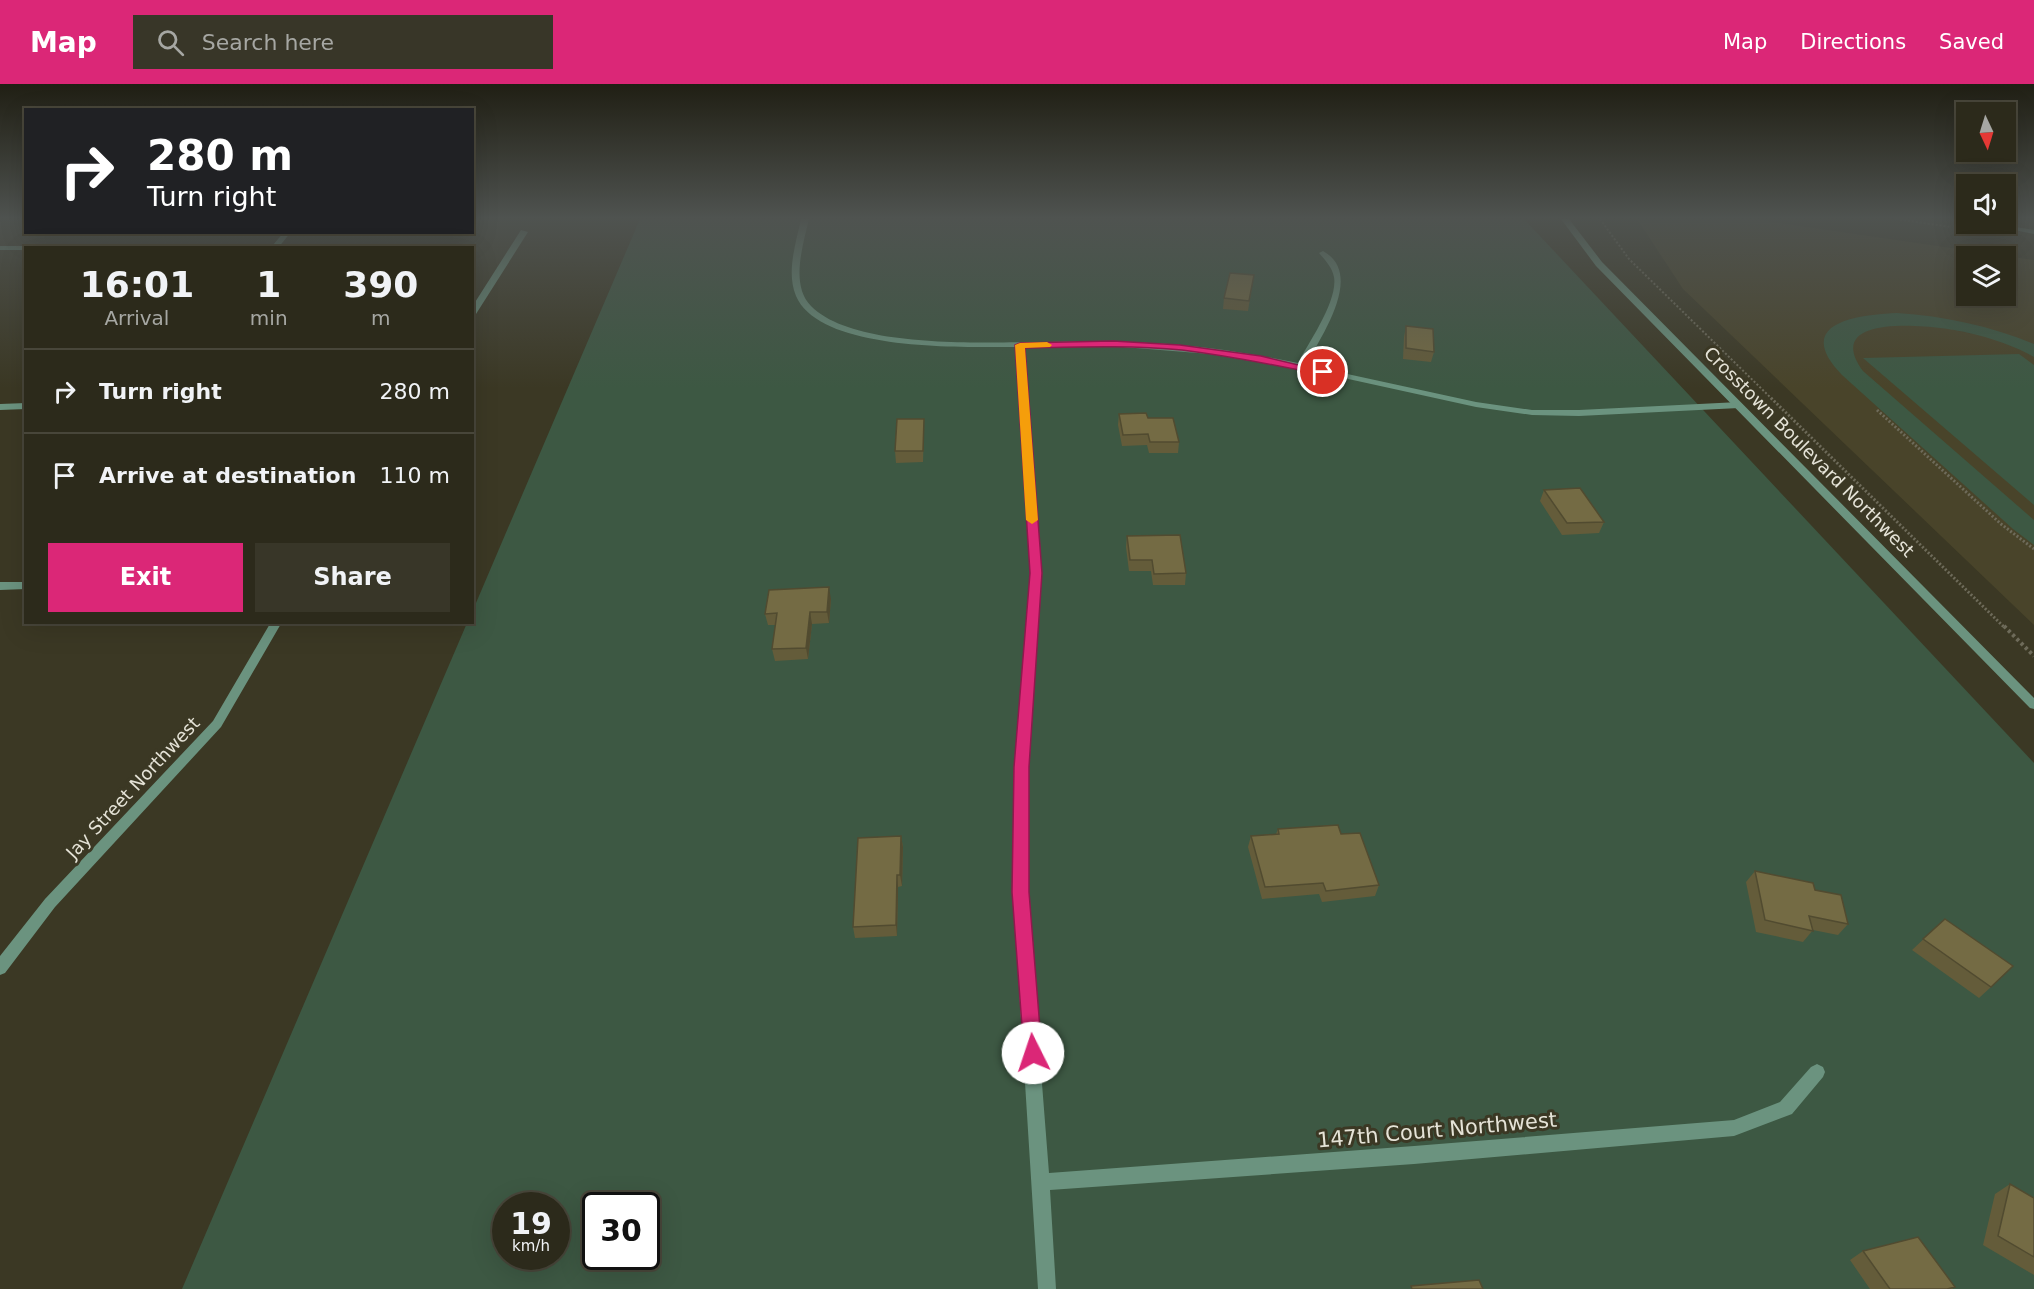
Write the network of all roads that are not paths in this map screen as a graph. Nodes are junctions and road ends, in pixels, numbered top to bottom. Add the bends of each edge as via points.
1 (497, 275) edge
2 (796, 275) edge
3 (1336, 275) edge
4 (1610, 275) edge
5 (474, 311) edge
6 (1020, 345) junction
7 (1300, 367) junction
8 (1739, 405) junction
9 (24, 406) edge
10 (0, 407) edge
11 (24, 585) edge
12 (0, 586) edge
13 (276, 624) edge
14 (2034, 705) edge
15 (0, 968) edge
16 (1816, 1072) dead end
17 (1041, 1182) junction
18 (1047, 1289) edge

1 - 5 street
2 - 6 street via 798,296 807,308 834,324 884,338
3 - 7 street via 1339,283 1332,303
4 - 8 street, Crosstown Boulevard Northwest
6 - 7 street via 1180,347
6 - 17 street via 1036,573 1021,767 1020,892
7 - 8 street via 1467,404 1522,412 1561,414
8 - 14 street, Crosstown Boulevard Northwest
9 - 10 street
11 - 12 street
13 - 15 street, Jay Street Northwest via 217,724 50,903
16 - 17 street, 147th Court Northwest via 1786,1108 1734,1128
17 - 18 street

